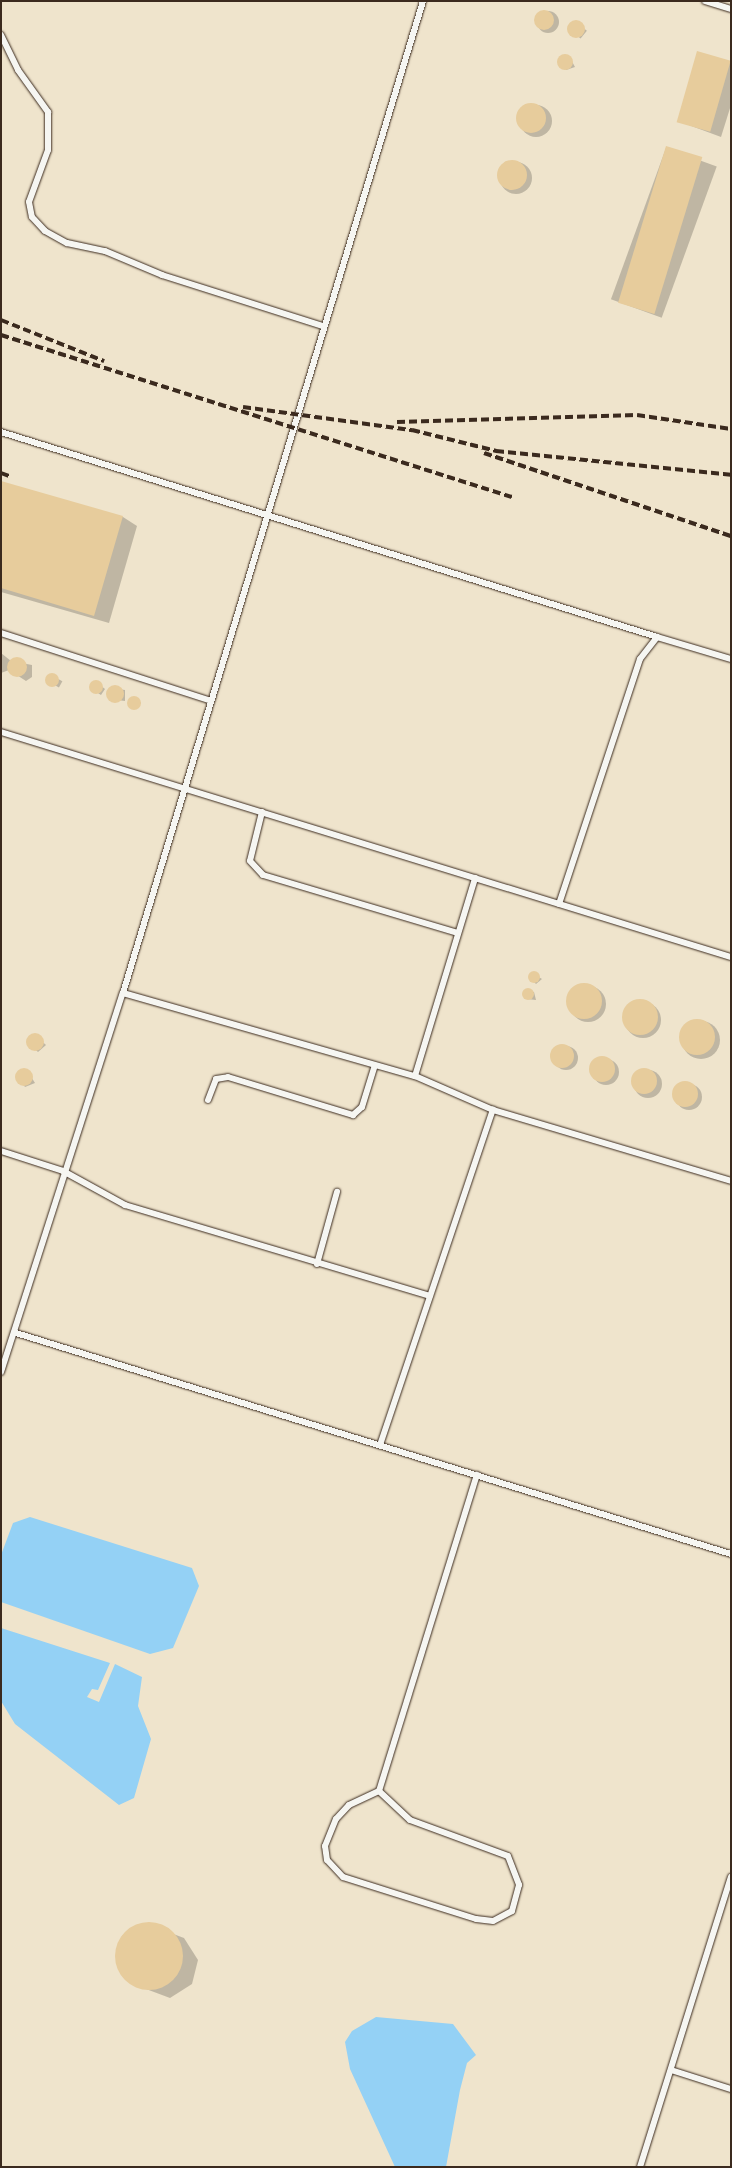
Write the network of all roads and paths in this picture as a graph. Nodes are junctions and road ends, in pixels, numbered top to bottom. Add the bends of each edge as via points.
1 (423, 1) edge
2 (705, 1) edge
3 (731, 9) edge
4 (1, 34) edge
5 (323, 326) junction
6 (1, 432) edge
7 (266, 514) junction
8 (1, 634) edge
9 (657, 637) junction
10 (731, 659) edge
11 (209, 700) junction
12 (1, 732) edge
13 (182, 788) junction
14 (262, 812) junction
15 (475, 878) junction
16 (559, 904) junction
17 (457, 933) junction
18 (731, 957) edge
19 (123, 993) junction
20 (374, 1068) junction
21 (415, 1076) junction
22 (208, 1100) dead end
23 (493, 1110) junction
24 (1, 1151) edge
25 (63, 1171) junction
26 (731, 1180) edge
27 (337, 1192) dead end
28 (317, 1264) junction
29 (430, 1296) junction
30 (16, 1333) junction
31 (1, 1372) edge
32 (380, 1446) junction
33 (477, 1476) junction
34 (731, 1554) edge
35 (379, 1791) junction
36 (731, 1876) edge
37 (671, 2070) junction
38 (731, 2089) edge
39 (640, 2167) edge

1 - 5 lane
2 - 3 lane
4 - 5 lane via 18,70 48,112 48,150 29,202 32,216 45,231 67,243 105,251 162,275
5 - 7 lane
6 - 7 lane
7 - 9 lane
7 - 11 lane
8 - 11 lane
9 - 10 lane
9 - 16 lane via 640,659
11 - 13 lane
12 - 13 lane
13 - 14 lane
13 - 19 lane
14 - 15 lane
14 - 17 lane via 250,861 263,875
15 - 16 lane
15 - 17 lane
16 - 18 lane
17 - 21 lane
19 - 20 lane
19 - 25 lane
20 - 21 lane
20 - 22 lane via 362,1107 353,1115 228,1077 216,1079
21 - 23 lane
23 - 26 lane
23 - 29 lane
24 - 25 lane
25 - 28 lane via 125,1205
25 - 30 lane
27 - 28 lane
28 - 29 lane
29 - 32 lane
30 - 31 lane
30 - 32 lane
32 - 33 lane
33 - 34 lane
33 - 35 lane
35 - 35 lane via 349,1805 325,1846 327,1860 343,1877 476,1920 492,1921 512,1911 519,1884 508,1856 410,1820
36 - 37 lane
37 - 38 lane
37 - 39 lane

